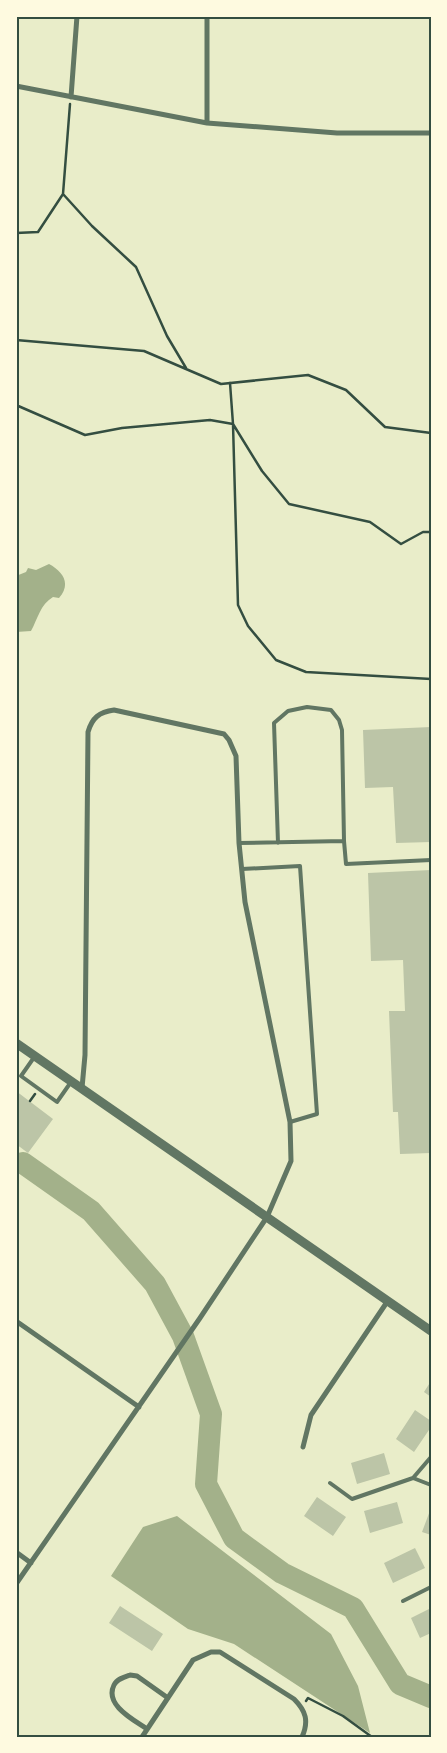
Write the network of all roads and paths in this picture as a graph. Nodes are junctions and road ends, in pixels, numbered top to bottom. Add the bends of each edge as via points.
1 (77, 16) edge
2 (207, 16) edge
3 (16, 86) edge
4 (71, 97) junction
5 (207, 122) junction
6 (431, 133) edge
7 (63, 194) junction
8 (16, 233) edge
9 (16, 340) edge
10 (186, 369) junction
11 (230, 383) junction
12 (16, 405) edge
13 (233, 424) junction
14 (431, 433) edge
15 (431, 532) edge
16 (431, 679) edge
17 (344, 841) junction
18 (239, 843) junction
19 (278, 843) junction
20 (431, 860) edge
21 (242, 869) junction
22 (16, 1043) edge
23 (35, 1056) junction
24 (71, 1082) junction
25 (82, 1088) junction
26 (290, 1122) junction
27 (267, 1217) junction
28 (387, 1302) junction
29 (16, 1321) edge
30 (431, 1332) edge
31 (139, 1407) junction
32 (303, 1447) dead end
33 (431, 1457) edge
34 (414, 1478) junction
35 (330, 1483) dead end
36 (431, 1485) edge
37 (16, 1552) edge
38 (31, 1563) junction
39 (16, 1584) edge
40 (431, 1587) edge
41 (403, 1601) dead end
42 (168, 1698) junction
43 (303, 1708) junction
44 (147, 1729) junction
45 (142, 1737) edge
46 (302, 1737) edge
47 (372, 1737) edge

1 - 4 street
2 - 5 street
3 - 4 street
4 - 5 street
4 - 7 path
5 - 6 street via 336,133
7 - 8 path via 38,232
7 - 10 path via 136,268
9 - 10 path via 144,351
10 - 11 path via 221,384
11 - 13 path
11 - 14 path via 308,375 346,390 385,427
12 - 13 path via 85,435 122,428 210,420
13 - 15 path via 262,471 289,504 370,522 401,544 423,532
13 - 16 path via 238,604 248,626 276,660 306,672
17 - 19 lane
17 - 19 lane via 342,730 331,710 307,707 288,711 274,724
17 - 20 lane via 346,864
18 - 19 lane
18 - 21 street
18 - 25 street via 236,756 224,734 114,710 103,712 90,722
21 - 26 street via 245,902
21 - 26 lane via 300,866 317,1114
22 - 23 street
23 - 24 street
23 - 24 lane via 21,1076 57,1102
24 - 25 street
25 - 27 street
26 - 27 street via 291,1161
27 - 28 street
27 - 31 street
28 - 30 street
28 - 32 street via 311,1415
29 - 31 street
31 - 38 street
33 - 34 lane
34 - 35 lane via 352,1499
34 - 36 lane
37 - 38 street
38 - 39 street
40 - 41 lane
42 - 43 street via 193,1660 211,1652 220,1652
42 - 44 street
42 - 44 street via 130,1674 116,1682 111,1691 113,1700
43 - 46 street via 306,1727
43 - 47 path via 308,1698 343,1716
44 - 45 street

